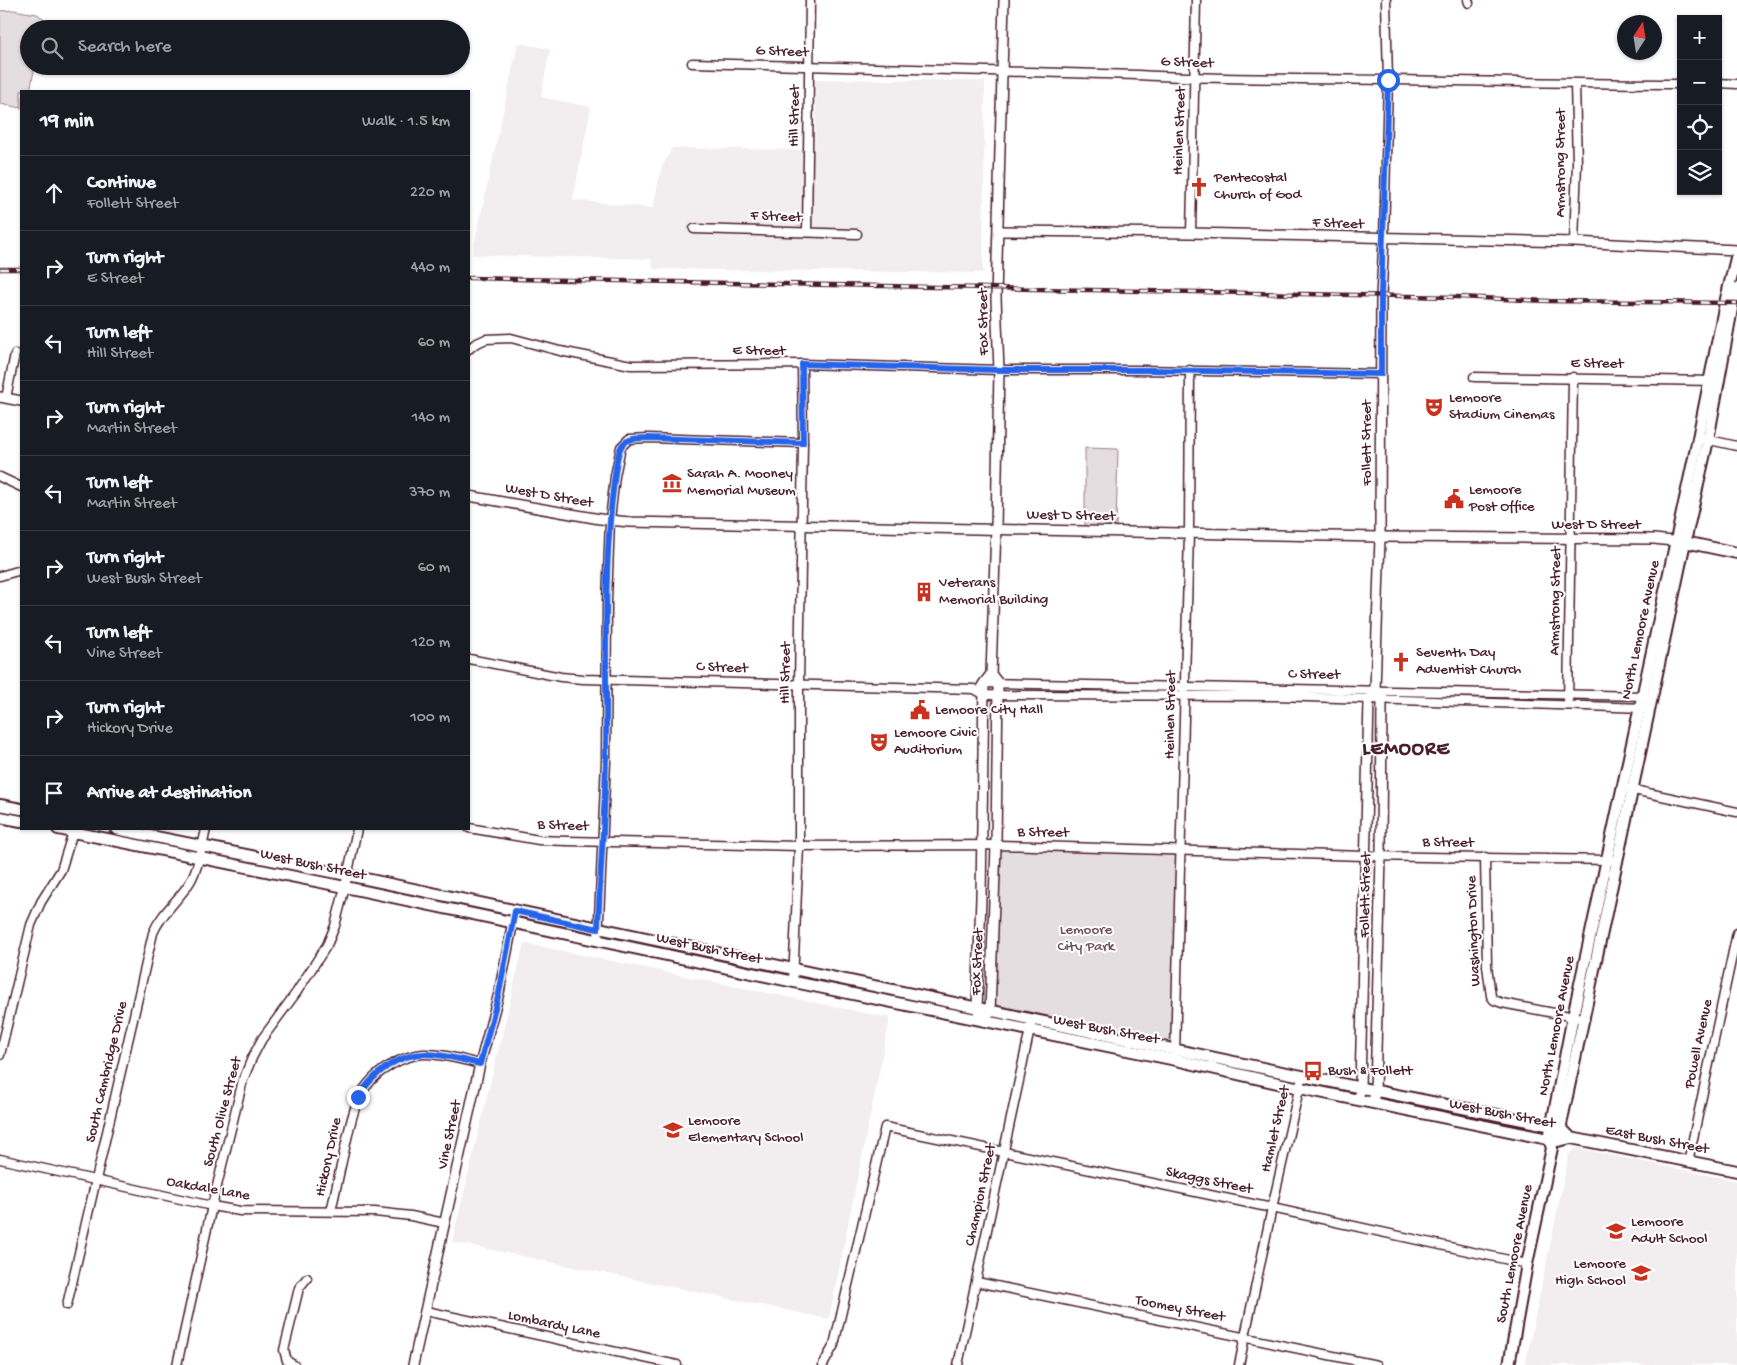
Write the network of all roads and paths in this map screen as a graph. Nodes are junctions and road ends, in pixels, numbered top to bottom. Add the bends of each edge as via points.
1 (810, 0) edge
2 (1004, 0) edge
3 (1196, 0) edge
4 (1386, 0) edge
5 (692, 63) dead end
6 (809, 66) junction
7 (1002, 72) junction
8 (1196, 78) junction
9 (1388, 80) junction
10 (1574, 84) junction
11 (1677, 84) edge
12 (1722, 84) edge
13 (1737, 84) edge
14 (694, 229) dead end
15 (999, 231) junction
16 (807, 232) junction
17 (857, 234) dead end
18 (1191, 234) junction
19 (1384, 239) junction
20 (1574, 242) junction
21 (1737, 250) edge
22 (1737, 254) edge
23 (1737, 288) edge
24 (470, 347) edge
25 (15, 354) dead end
26 (802, 364) junction
27 (998, 370) junction
28 (1190, 370) junction
29 (1381, 374) junction
30 (1474, 377) dead end
31 (1573, 377) junction
32 (1714, 380) junction
33 (3, 398) edge
34 (20, 401) edge
35 (1703, 439) junction
36 (803, 443) junction
37 (1737, 446) edge
38 (0, 477) edge
39 (20, 487) edge
40 (470, 496) edge
41 (610, 520) junction
42 (801, 524) junction
43 (996, 528) junction
44 (1189, 533) junction
45 (1380, 537) junction
46 (1571, 539) junction
47 (1680, 541) junction
48 (1737, 553) edge
49 (20, 570) edge
50 (0, 576) edge
51 (470, 659) edge
52 (991, 674) junction
53 (606, 679) junction
54 (984, 683) junction
55 (998, 683) junction
56 (799, 684) junction
57 (1185, 686) junction
58 (976, 689) junction
59 (1375, 690) junction
60 (1568, 694) junction
61 (985, 695) junction
62 (997, 695) junction
63 (1185, 696) junction
64 (1642, 696) junction
65 (1652, 698) junction
66 (1382, 699) junction
67 (1369, 700) junction
68 (1568, 705) junction
69 (1645, 708) junction
70 (1627, 789) junction
71 (0, 805) edge
72 (20, 810) edge
73 (1737, 812) edge
74 (0, 817) edge
75 (20, 821) edge
76 (470, 828) edge
77 (74, 830) edge
78 (121, 830) edge
79 (206, 830) edge
80 (357, 830) edge
81 (602, 841) junction
82 (982, 845) junction
83 (996, 845) junction
84 (202, 846) junction
85 (799, 846) junction
86 (1180, 850) junction
87 (1365, 856) junction
88 (1381, 856) junction
89 (200, 857) junction
90 (1485, 858) junction
91 (1607, 860) junction
92 (1618, 860) junction
93 (347, 875) junction
94 (345, 887) junction
95 (515, 911) junction
96 (513, 923) junction
97 (598, 929) junction
98 (1737, 933) edge
99 (598, 942) junction
100 (793, 970) junction
101 (793, 982) junction
102 (977, 1009) junction
103 (990, 1012) junction
104 (1573, 1016) junction
105 (1585, 1019) junction
106 (983, 1021) junction
107 (1031, 1025) junction
108 (1175, 1049) junction
109 (0, 1055) edge
110 (1176, 1060) junction
111 (480, 1064) junction
112 (1302, 1076) junction
113 (1300, 1088) junction
114 (1360, 1088) junction
115 (1375, 1091) junction
116 (1358, 1100) junction
117 (1373, 1103) junction
118 (1557, 1127) junction
119 (1571, 1138) junction
120 (1553, 1143) junction
121 (1004, 1152) junction
122 (0, 1159) edge
123 (1688, 1162) junction
124 (1737, 1171) edge
125 (96, 1180) junction
126 (212, 1206) junction
127 (1272, 1208) junction
128 (331, 1211) junction
129 (444, 1223) junction
130 (1527, 1264) junction
131 (307, 1278) dead end
132 (977, 1282) junction
133 (67, 1305) dead end
134 (426, 1312) junction
135 (1245, 1336) junction
136 (177, 1365) edge
137 (294, 1365) edge
138 (414, 1365) edge
139 (677, 1365) edge
140 (823, 1365) edge
141 (958, 1365) edge
142 (1239, 1365) edge
143 (1378, 1365) edge
144 (1509, 1365) edge

1 - 6 street, Hill Street
2 - 7 street, Fox Street
3 - 8 street, Heinlen Street
4 - 9 street, Follett Street
5 - 6 street, G Street
6 - 7 street, G Street
6 - 16 street, Hill Street
7 - 8 street, G Street
7 - 15 street, Fox Street
8 - 9 street, G Street
8 - 18 street, Heinlen Street
9 - 10 street, G Street
9 - 19 street, Follett Street
10 - 11 street, G Street
10 - 20 street, Armstrong Street via 1577,164
12 - 13 street
14 - 16 street, F Street
15 - 18 street, F Street
15 - 27 street, Fox Street via 996,298
16 - 17 street, F Street
18 - 19 street, F Street
19 - 20 street, F Street
19 - 29 street, Follett Street
20 - 21 street, F Street
22 - 32 main road, North Lemoore Avenue via 1724,303
23 - 32 main road, North Lemoore Avenue
24 - 26 street, E Street via 486,339 511,338 560,352 631,365
25 - 33 street
26 - 27 street, E Street
26 - 36 street, Hill Street
27 - 28 street, E Street
27 - 43 street, Fox Street
28 - 29 street, E Street
28 - 44 street, Heinlen Street
29 - 45 street, Follett Street
30 - 31 street, E Street
31 - 32 street, E Street
31 - 46 street, Armstrong Street
32 - 35 main road, North Lemoore Avenue
33 - 34 street
35 - 37 street
35 - 47 main road, North Lemoore Avenue
36 - 41 street via 630,439 620,447
36 - 42 street, Hill Street
38 - 39 street
40 - 41 street, West D Street
41 - 42 street, West D Street
41 - 53 street
42 - 43 street, West D Street
42 - 56 street, Hill Street
43 - 44 street, West D Street
43 - 52 street, Fox Street
44 - 45 street, West D Street
44 - 57 street, Heinlen Street
45 - 46 street, West D Street
45 - 59 street, Follett Street
46 - 47 street, West D Street
46 - 60 street, Armstrong Street
47 - 48 main road
47 - 64 main road, North Lemoore Avenue
47 - 65 main road, North Lemoore Avenue
49 - 50 street
51 - 53 street, C Street via 561,677
52 - 54 street
52 - 55 street
53 - 56 street, C Street
53 - 81 street
54 - 55 street, C Street
54 - 58 street
54 - 61 street, Fox Street
55 - 57 street, C Street
55 - 62 street, Fox Street
56 - 58 street, C Street
56 - 85 street, Hill Street
57 - 59 street, C Street
57 - 63 street, Heinlen Street
58 - 61 street
59 - 60 street, C Street
59 - 66 street
59 - 67 street, Follett Street
60 - 64 street, C Street
60 - 68 street, Armstrong Street
61 - 62 street, C Street
61 - 82 street, Fox Street
62 - 63 street, C Street
62 - 83 street, Fox Street
63 - 67 street, C Street
63 - 86 street, Heinlen Street
64 - 65 street, C Street
64 - 69 main road, North Lemoore Avenue
65 - 69 main road, North Lemoore Avenue
66 - 67 street, C Street
66 - 68 street, C Street
66 - 88 street, Follett Street
67 - 87 street, Follett Street
68 - 69 street, C Street
69 - 70 main road, North Lemoore Avenue
70 - 73 street
70 - 91 main road, North Lemoore Avenue
70 - 92 main road, North Lemoore Avenue
71 - 72 main road
74 - 75 main road
76 - 81 street, B Street via 539,840
77 - 89 main road, West Bush Street
77 - 109 street via 61,870 31,925
78 - 84 main road, West Bush Street
79 - 84 street, South Cambridge Drive
80 - 93 street, South Olive Street
81 - 85 street, B Street
81 - 97 street
82 - 83 street, B Street
82 - 85 street, B Street
82 - 102 street, Fox Street
83 - 86 street, B Street
83 - 103 street, Fox Street
84 - 89 street, South Cambridge Drive
84 - 93 main road, West Bush Street
85 - 100 street, Hill Street
86 - 87 street, B Street
86 - 108 street, Heinlen Street
87 - 88 street, B Street
87 - 114 street, Follett Street
88 - 90 street, B Street
88 - 115 street, Follett Street
89 - 94 main road, West Bush Street
89 - 125 street, South Cambridge Drive via 191,880 153,933
90 - 91 street, B Street
90 - 104 street, Washington Drive via 1487,966 1491,996 1502,1003
91 - 92 street, B Street
91 - 104 main road, North Lemoore Avenue
92 - 105 main road, North Lemoore Avenue
93 - 94 street, South Olive Street
93 - 95 main road, West Bush Street
94 - 96 main road, West Bush Street
94 - 126 street, South Olive Street via 335,926 322,954 252,1058 243,1080
95 - 96 street, Vine Street
95 - 97 main road, West Bush Street
96 - 99 main road, West Bush Street
96 - 111 street, Vine Street
97 - 99 street
97 - 100 main road, West Bush Street
98 - 123 street, Powell Avenue
99 - 101 main road, West Bush Street
100 - 101 street, Hill Street
100 - 102 main road, West Bush Street
101 - 106 main road, West Bush Street
102 - 103 main road, West Bush Street
102 - 106 street, Fox Street
103 - 106 street, Fox Street
103 - 107 main road, West Bush Street
104 - 105 street, Washington Drive
104 - 118 main road, North Lemoore Avenue
105 - 118 main road, North Lemoore Avenue
106 - 107 main road, West Bush Street
107 - 108 main road, West Bush Street
107 - 110 main road, West Bush Street
107 - 121 street, Champion Street
108 - 110 street, Heinlen Street
108 - 112 main road, West Bush Street
110 - 113 main road, West Bush Street
111 - 128 street, Hickory Drive via 444,1056 417,1055 399,1060 369,1082 358,1097 352,1114
111 - 129 street, Vine Street
112 - 113 street, Hamlet Street
112 - 114 main road, West Bush Street
113 - 116 main road, West Bush Street
113 - 127 street, Hamlet Street
114 - 115 main road, West Bush Street
114 - 116 street, Follett Street
115 - 117 street, Follett Street
115 - 118 main road, West Bush Street
116 - 117 main road, West Bush Street
117 - 120 main road, West Bush Street
118 - 119 main road, West Bush Street
118 - 120 main road, North Lemoore Avenue
119 - 120 main road, West Bush Street
119 - 123 main road, East Bush Street
120 - 130 main road, South Lemoore Avenue
121 - 127 street, Skaggs Street
121 - 132 street, Champion Street
121 - 140 street, Skaggs Street via 885,1127 834,1345
122 - 125 street, Oakdale Lane
123 - 124 main road, East Bush Street
125 - 126 street, Oakdale Lane
125 - 133 street, South Cambridge Drive
126 - 128 street, Oakdale Lane via 240,1211
126 - 136 street, South Olive Street
127 - 130 street, Skaggs Street
127 - 135 street, Hamlet Street
128 - 129 street, Oakdale Lane via 375,1212
129 - 134 street, Vine Street
130 - 144 main road, South Lemoore Avenue
131 - 137 street via 299,1288 284,1350 287,1360
132 - 135 street, Toomey Street
132 - 141 street, Champion Street
134 - 138 street, Vine Street
134 - 139 street, Lombardy Lane
135 - 142 street, Hamlet Street
135 - 143 street, Toomey Street

